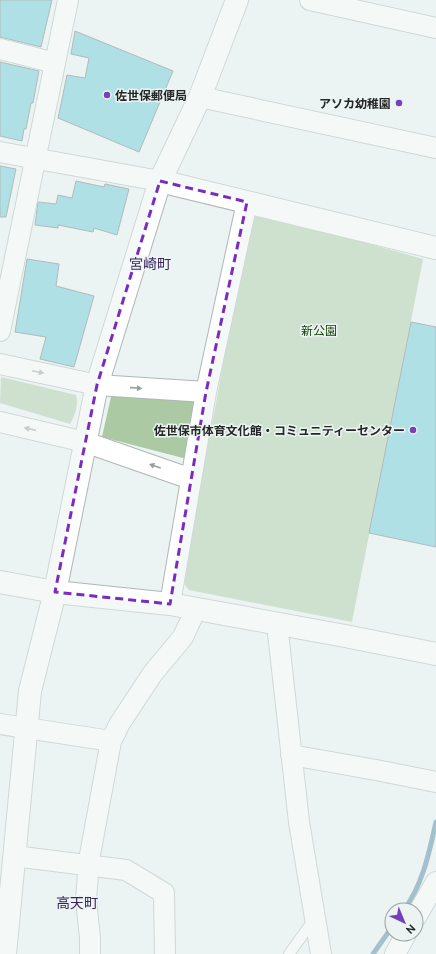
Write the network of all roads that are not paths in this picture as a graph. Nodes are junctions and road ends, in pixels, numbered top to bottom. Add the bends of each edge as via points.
1 (68, 0) edge
2 (237, 0) edge
3 (310, 0) edge
4 (436, 28) edge
5 (0, 49) edge
6 (55, 63) junction
7 (200, 96) junction
8 (436, 148) edge
9 (0, 152) edge
10 (35, 158) junction
11 (160, 181) junction
12 (247, 202) junction
13 (436, 248) edge
14 (0, 332) edge
15 (0, 364) edge
16 (97, 385) junction
17 (206, 392) junction
18 (0, 422) edge
19 (85, 442) junction
20 (192, 479) junction
21 (0, 582) edge
22 (54, 592) junction
23 (170, 604) junction
24 (196, 609) junction
25 (277, 624) junction
26 (436, 654) edge
27 (0, 724) edge
28 (26, 728) junction
29 (111, 741) junction
30 (291, 755) junction
31 (436, 782) edge
32 (14, 856) junction
33 (88, 866) junction
34 (436, 882) edge
35 (424, 903) edge
36 (315, 918) junction
37 (402, 942) edge
38 (5, 954) edge
39 (90, 954) edge
40 (165, 954) edge
41 (289, 954) edge
42 (321, 954) edge
43 (395, 954) edge

1 - 6 street
2 - 7 street
3 - 4 street
5 - 6 street
6 - 10 street
7 - 8 street
7 - 11 street
9 - 10 street
10 - 11 street
10 - 14 street
11 - 12 street
11 - 16 street
12 - 13 street
12 - 17 street
15 -> 16 street
16 -> 17 street
16 - 19 street
17 - 20 street
19 -> 18 street
20 -> 19 street
19 - 22 street
20 - 23 street
21 - 22 street
22 - 23 street
22 - 28 street via 30,692
23 - 24 street
24 - 25 street
24 - 29 street via 183,637 153,673
25 - 26 street
25 - 30 street
27 - 28 street
28 - 29 street
28 - 32 street
29 - 33 street
30 - 31 street
30 - 36 street
32 - 33 street
32 - 38 street
33 - 39 street via 86,900
33 - 40 street via 126,870 164,893
34 - 35 street
36 - 41 lane
36 - 42 street
37 - 43 street

